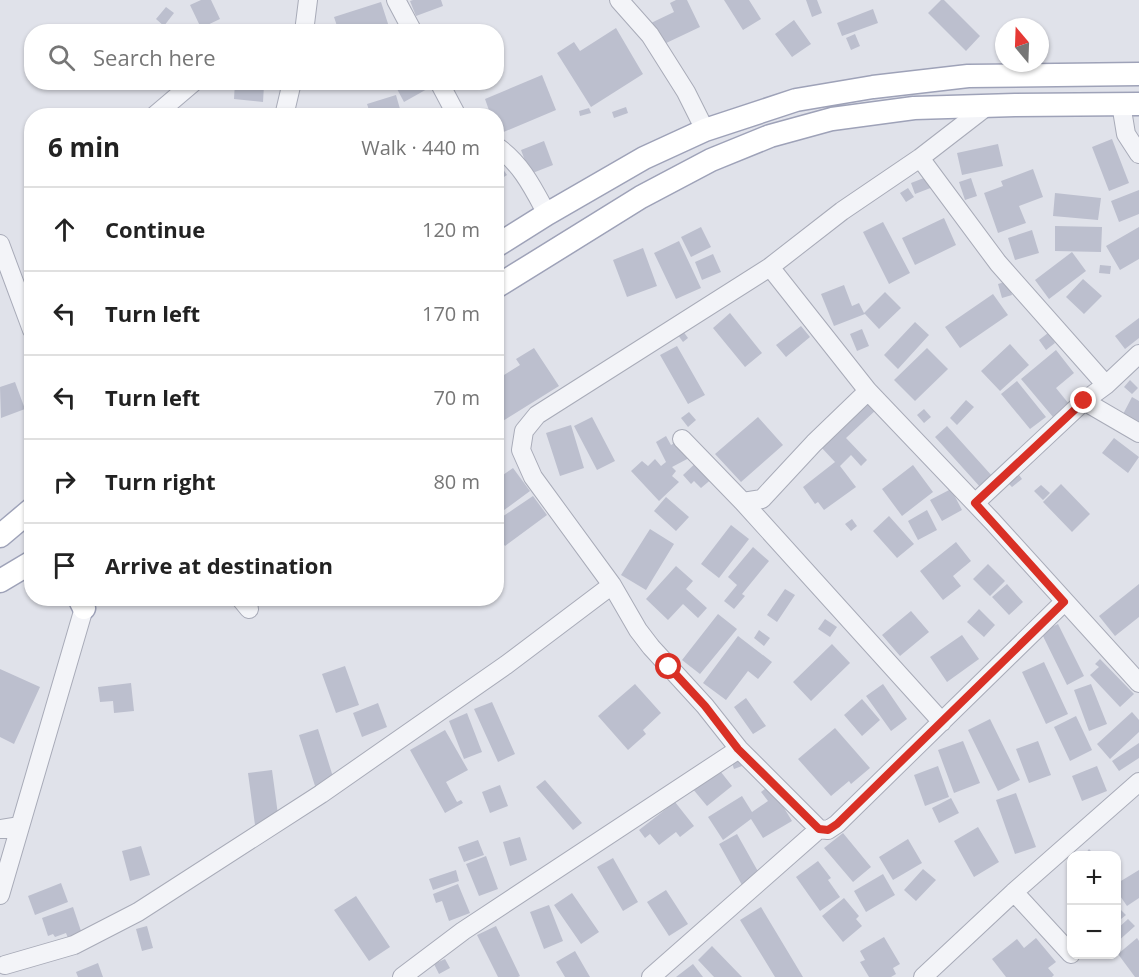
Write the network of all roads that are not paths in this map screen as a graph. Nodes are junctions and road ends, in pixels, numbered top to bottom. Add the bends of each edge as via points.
1 (396, 0) edge
2 (619, 0) edge
3 (312, 1) edge
4 (306, 24) edge
5 (409, 24) edge
6 (1139, 74) edge
7 (185, 90) edge
8 (290, 90) edge
9 (443, 90) edge
10 (1130, 104) edge
11 (986, 107) junction
12 (163, 108) edge
13 (286, 108) edge
14 (453, 108) edge
15 (705, 130) junction
16 (504, 151) edge
17 (1139, 154) edge
18 (920, 158) junction
19 (596, 186) junction
20 (547, 214) junction
21 (612, 216) junction
22 (504, 241) edge
23 (0, 244) edge
24 (770, 267) junction
25 (504, 282) edge
26 (24, 308) edge
27 (1139, 354) edge
28 (1106, 385) junction
29 (868, 391) junction
30 (1084, 401) junction
31 (1139, 433) edge
32 (682, 439) dead end
33 (743, 502) junction
34 (975, 503) junction
35 (24, 516) edge
36 (0, 536) edge
37 (24, 567) edge
38 (0, 581) edge
39 (24, 582) edge
40 (612, 585) junction
41 (0, 587) edge
42 (1064, 602) junction
43 (84, 606) edge
44 (1139, 683) edge
45 (942, 722) junction
46 (738, 749) junction
47 (1139, 782) edge
48 (20, 826) junction
49 (0, 829) edge
50 (819, 829) junction
51 (1014, 892) junction
52 (0, 896) edge
53 (1067, 950) edge
54 (5, 965) dead end
55 (402, 977) edge
56 (651, 977) edge
57 (923, 977) edge

1 - 5 street
2 - 15 street via 650,35
3 - 4 street
6 - 15 main road via 968,76 873,87 796,100
7 - 12 street
8 - 13 street
9 - 14 street
10 - 11 main road
10 - 17 street via 1126,134
11 - 18 street
11 - 21 main road via 914,108 844,118 770,136 711,160
15 - 19 main road
16 - 20 street via 529,180
18 - 24 street
18 - 28 street via 999,263
19 - 20 main road
19 - 21 main road
20 - 22 main road
21 - 25 main road
23 - 26 street
24 - 29 street
24 - 40 street via 537,415 525,431 521,450 533,477
27 - 28 street
28 - 30 street
29 - 33 street via 762,499
29 - 34 street
30 - 31 street
30 - 34 street
32 - 33 street
33 - 45 street
34 - 42 street
35 - 36 main road
37 - 38 main road
39 - 41 main road
40 - 46 street via 651,647
40 - 54 street via 506,665 321,794 138,912 74,945
42 - 44 street
42 - 45 street
43 - 48 street
45 - 50 street via 837,824 828,830
46 - 50 street
46 - 55 street
47 - 51 street
48 - 49 street
48 - 52 street
50 - 56 street
51 - 53 street
51 - 57 street

